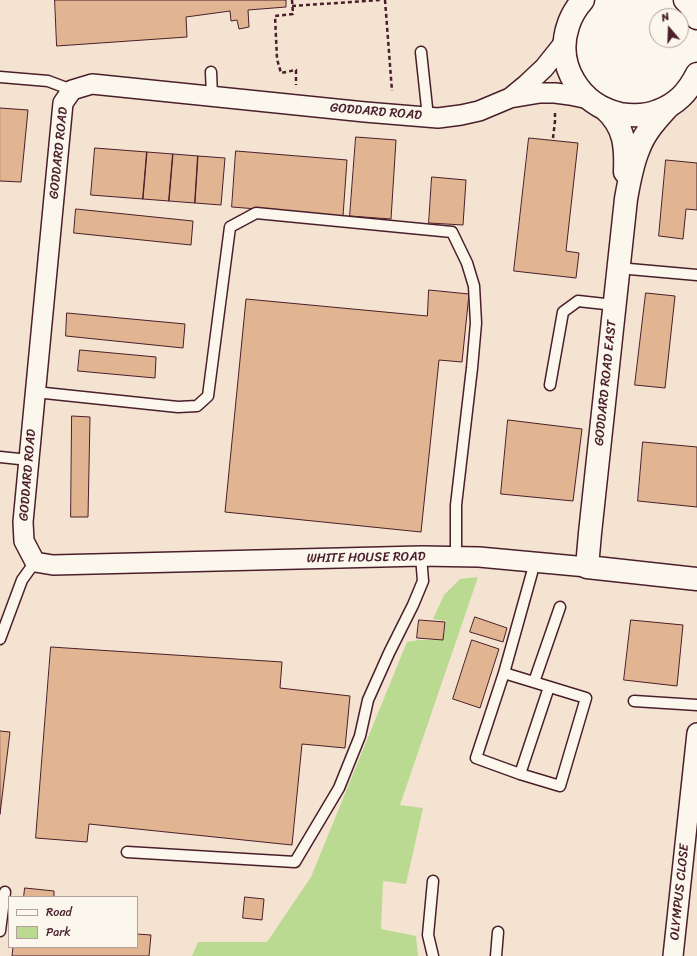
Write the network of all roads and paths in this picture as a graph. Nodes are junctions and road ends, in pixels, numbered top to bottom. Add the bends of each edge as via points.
1 (292, 0) edge
2 (381, 0) edge
3 (385, 0) edge
4 (564, 0) edge
5 (583, 0) edge
6 (685, 0) edge
7 (292, 6) junction
8 (697, 18) edge
9 (565, 39) junction
10 (421, 52) dead end
11 (211, 72) dead end
12 (697, 74) edge
13 (0, 77) edge
14 (296, 85) dead end
15 (72, 90) junction
16 (392, 91) dead end
17 (697, 94) edge
18 (212, 96) junction
19 (510, 98) junction
20 (597, 104) junction
21 (670, 106) junction
22 (428, 117) junction
23 (626, 199) junction
24 (618, 268) junction
25 (697, 275) edge
26 (614, 305) junction
27 (550, 385) dead end
28 (36, 392) junction
29 (0, 457) edge
30 (29, 460) junction
31 (421, 556) junction
32 (456, 557) junction
33 (35, 562) junction
34 (536, 562) junction
35 (587, 567) junction
36 (697, 579) edge
37 (560, 607) dead end
38 (0, 639) edge
39 (504, 673) junction
40 (534, 682) junction
41 (549, 687) junction
42 (634, 701) dead end
43 (697, 705) edge
44 (697, 733) edge
45 (520, 774) junction
46 (127, 852) dead end
47 (434, 881) dead end
48 (5, 892) dead end
49 (0, 931) edge
50 (498, 932) dead end
51 (433, 956) edge
52 (496, 956) edge
53 (672, 956) edge

1 - 7 path
2 - 7 path
3 - 16 path
4 - 9 street, GODDARD ROAD EAST
5 - 9 street via 575,9
6 - 8 street
7 - 14 path via 293,14 275,16 277,59 281,73 296,70
9 - 19 street, GODDARD ROAD via 544,68
9 - 20 street, GODDARD ROAD EAST via 567,64 571,76 580,90
10 - 22 lane
11 - 18 lane
12 - 21 street, GODDARD ROAD EAST via 683,95
13 - 15 lane via 48,81
15 - 18 street, GODDARD ROAD via 92,84
15 - 28 street, GODDARD ROAD via 63,103
17 - 21 street
18 - 22 street, GODDARD ROAD
19 - 20 street, GODDARD ROAD via 555,93
19 - 22 street, GODDARD ROAD via 479,111 438,118
20 - 21 street via 610,112 629,116 649,114
20 - 23 street, GODDARD ROAD EAST via 611,115 623,135
21 - 23 street, GODDARD ROAD EAST via 645,135 639,147
23 - 24 street, GODDARD ROAD EAST
24 - 25 lane
24 - 26 street, GODDARD ROAD EAST
26 - 27 lane via 578,301 563,312
26 - 35 street, GODDARD ROAD EAST
28 - 30 street, GODDARD ROAD
28 - 32 lane via 178,407 197,406 208,396 230,227 256,213 452,232 467,263 474,286 476,323 456,505
29 - 30 lane
30 - 33 street, GODDARD ROAD via 23,522 24,541
31 - 32 street, WHITE HOUSE ROAD
31 - 33 street, WHITE HOUSE ROAD via 54,565
31 - 46 lane via 423,581 368,700 360,736 339,788 295,862
32 - 34 street, WHITE HOUSE ROAD
33 - 38 lane via 22,580
34 - 35 street, WHITE HOUSE ROAD
34 - 39 lane
35 - 36 street, WHITE HOUSE ROAD
37 - 40 lane
39 - 40 lane
39 - 45 lane via 476,758
40 - 41 lane
41 - 45 lane
41 - 45 lane via 586,698 560,786
42 - 43 lane
44 - 53 street, OLYMPUS CLOSE
47 - 51 lane via 428,935
48 - 49 lane
50 - 52 lane

